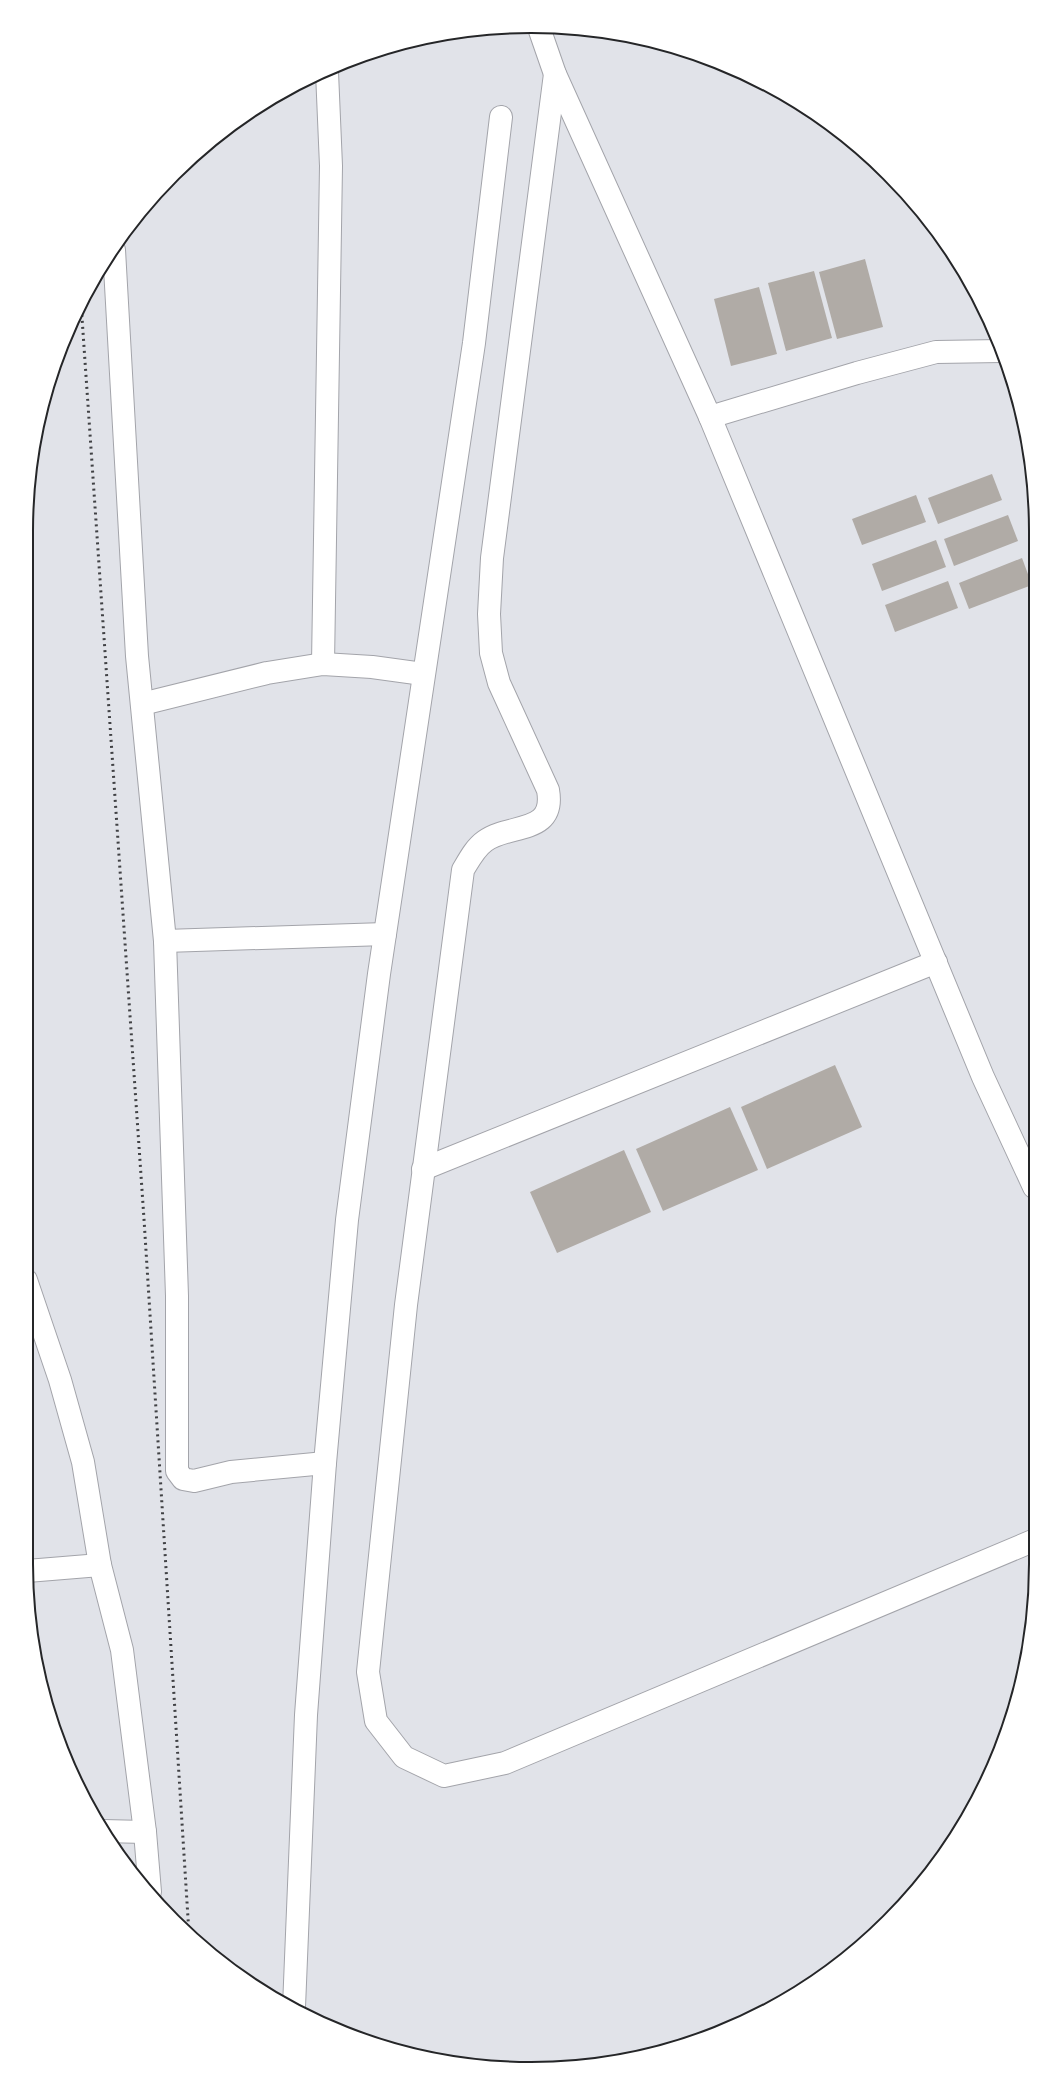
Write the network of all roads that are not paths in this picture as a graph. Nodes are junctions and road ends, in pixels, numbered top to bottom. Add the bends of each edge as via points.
1 (541, 33) edge
2 (555, 74) junction
3 (327, 77) edge
4 (501, 117) dead end
5 (114, 258) edge
6 (995, 351) edge
7 (710, 417) junction
8 (323, 664) junction
9 (423, 674) junction
10 (142, 704) junction
11 (385, 934) junction
12 (165, 941) junction
13 (936, 962) junction
14 (423, 1169) junction
15 (1029, 1176) edge
16 (33, 1301) edge
17 (325, 1463) junction
18 (1029, 1543) edge
19 (100, 1565) junction
20 (33, 1570) edge
21 (111, 1831) edge
22 (145, 1832) junction
23 (149, 1883) edge
24 (294, 2002) edge

1 - 2 street
2 - 7 street
2 - 14 street via 492,558 489,614 491,653 499,683 548,790 550,803 545,816 534,824 486,840 474,852 463,870
3 - 8 street via 331,166
4 - 9 street via 474,343
5 - 10 street via 137,656
6 - 7 street via 936,352
7 - 13 street
8 - 9 street
8 - 10 street via 267,673
9 - 11 street
10 - 12 street
11 - 12 street
11 - 17 street via 347,1220
12 - 17 street via 177,1296 177,1471 183,1479 194,1481 231,1472
13 - 14 street
13 - 15 street via 983,1077
14 - 18 street via 405,1313 368,1672 376,1722 404,1757 444,1776 505,1763
16 - 19 street via 60,1380 83,1462
17 - 24 street via 306,1715
19 - 20 street
19 - 22 street via 122,1650
21 - 22 street
22 - 23 street

